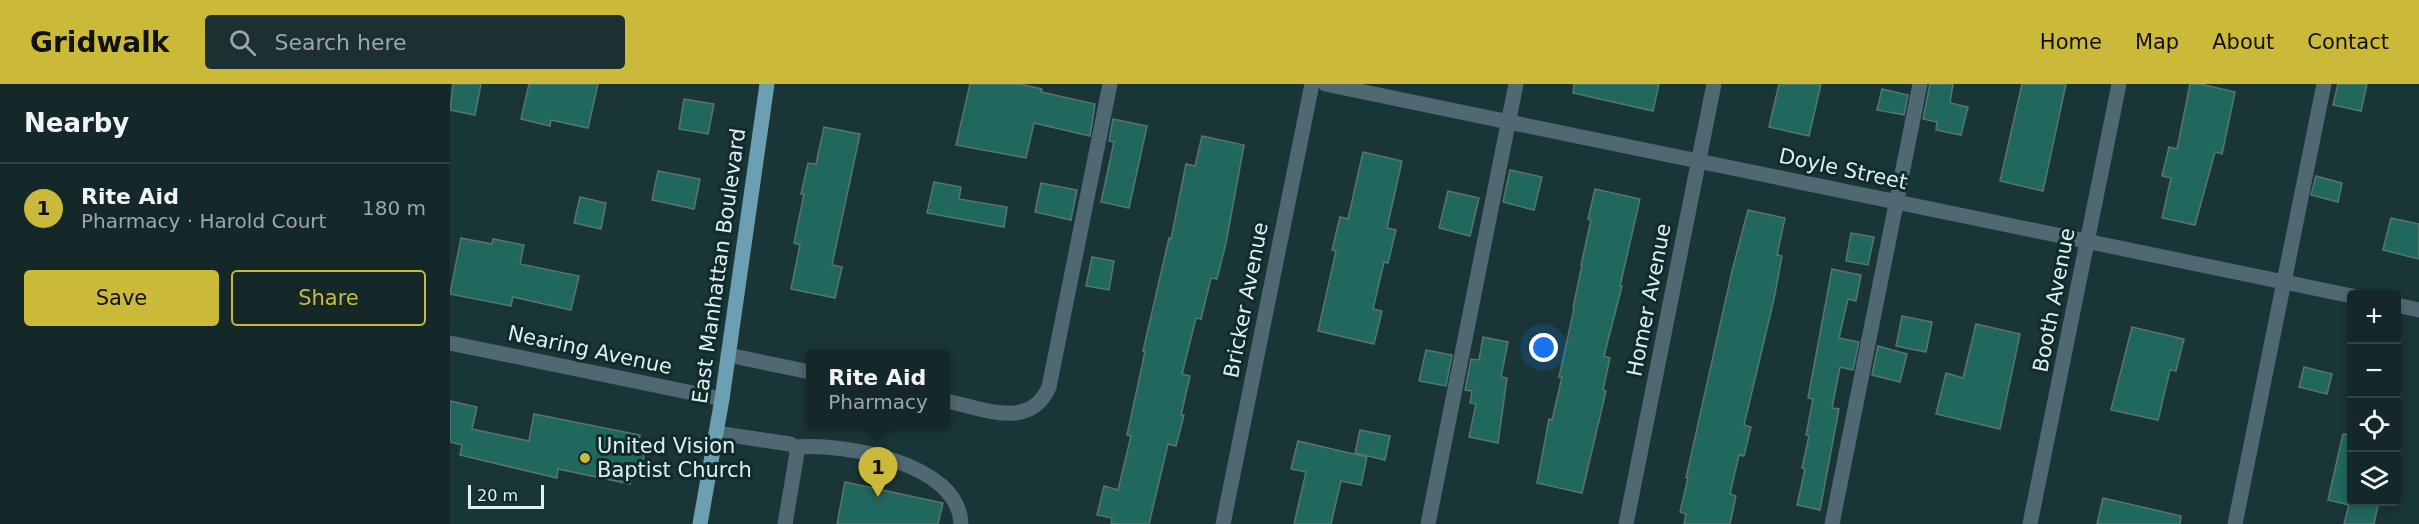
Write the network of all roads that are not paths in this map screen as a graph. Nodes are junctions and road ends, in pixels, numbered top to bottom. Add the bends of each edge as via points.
1 (767, 84) edge
2 (1110, 84) edge
3 (1312, 84) edge
4 (1325, 84) edge
5 (1516, 84) edge
6 (1714, 84) edge
7 (1920, 84) edge
8 (2118, 84) edge
9 (2324, 84) edge
10 (1509, 122) junction
11 (1698, 161) junction
12 (1897, 202) junction
13 (2087, 240) junction
14 (2284, 282) junction
15 (2347, 295) edge
16 (2401, 306) edge
17 (2419, 310) edge
18 (450, 343) edge
19 (728, 355) junction
20 (806, 371) edge
21 (722, 399) junction
22 (950, 402) edge
23 (716, 433) junction
24 (795, 447) junction
25 (700, 524) edge
26 (786, 524) edge
27 (961, 524) edge
28 (1223, 524) edge
29 (1428, 524) edge
30 (1626, 524) edge
31 (1832, 524) edge
32 (2030, 524) edge
33 (2235, 524) edge

1 - 19 main road, East Manhattan Boulevard
2 - 22 street via 1044,400 1018,415
3 - 28 street, Bricker Avenue
4 - 10 street, Doyle Street
5 - 10 street
6 - 11 street, Homer Avenue
7 - 12 street
8 - 13 street, Booth Avenue
9 - 14 street
10 - 11 street, Doyle Street
10 - 29 street
11 - 12 street, Doyle Street
11 - 30 street, Homer Avenue
12 - 13 street, Doyle Street
12 - 31 street
13 - 14 street, Doyle Street
13 - 32 street, Booth Avenue
14 - 15 street, Doyle Street
14 - 33 street
16 - 17 street
18 - 21 street, Nearing Avenue
19 - 20 street
19 - 21 main road, East Manhattan Boulevard
21 - 23 main road, East Manhattan Boulevard
23 - 24 street
23 - 25 main road, East Manhattan Boulevard
24 - 26 street
24 - 27 street via 831,448 913,466 948,491 957,503

